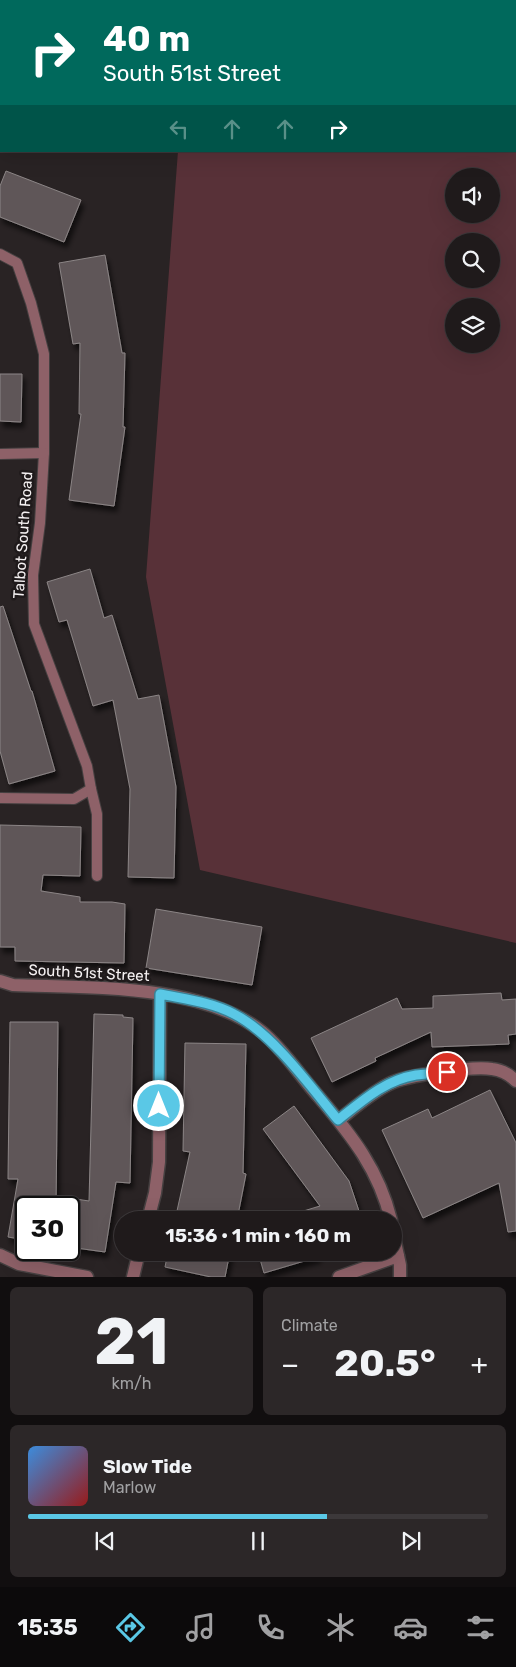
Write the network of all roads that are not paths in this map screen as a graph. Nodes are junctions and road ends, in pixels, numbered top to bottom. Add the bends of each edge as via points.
1 (0, 254) edge
2 (44, 453) junction
3 (0, 454) edge
4 (91, 789) junction
5 (0, 798) edge
6 (97, 876) dead end
7 (0, 981) edge
8 (160, 994) junction
9 (511, 1077) edge
10 (338, 1120) junction
11 (150, 1211) edge
12 (388, 1211) edge
13 (0, 1256) edge
14 (137, 1261) edge
15 (384, 1261) edge
16 (398, 1261) edge
17 (87, 1277) edge
18 (133, 1277) edge
19 (339, 1277) edge
20 (400, 1277) edge

1 - 2 lane, Talbot South Road via 17,263 44,354
2 - 3 lane
2 - 4 lane, Talbot South Road via 33,575 34,624 87,766
4 - 5 lane via 74,799
4 - 6 lane, Talbot South Road via 96,814
7 - 8 street, South 51st Street via 13,985 141,990
8 - 10 street, South 51st Street via 233,1013 262,1032
8 - 11 street via 159,1162
9 - 10 street via 493,1068 414,1076 391,1082
10 - 12 street, South 51st Street via 370,1164
13 - 17 street via 19,1264
14 - 18 street
15 - 19 street
16 - 20 street

